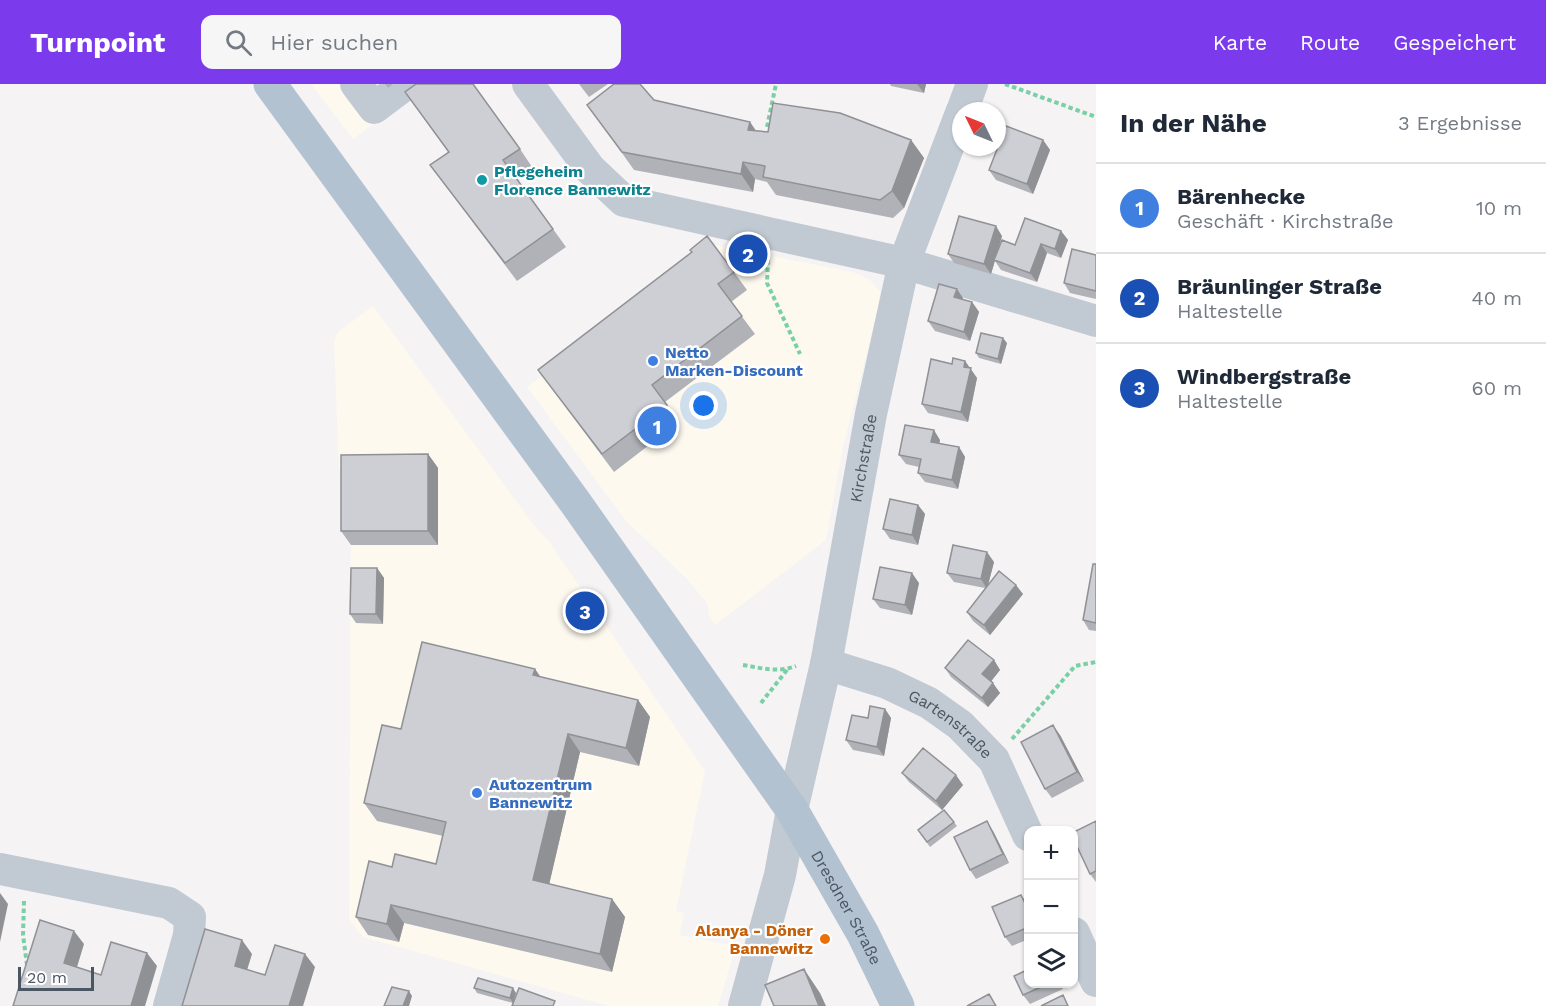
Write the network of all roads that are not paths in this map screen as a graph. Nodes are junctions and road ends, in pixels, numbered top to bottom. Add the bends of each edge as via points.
1 (270, 84) edge
2 (356, 84) edge
3 (406, 84) edge
4 (528, 84) edge
5 (972, 84) edge
6 (965, 102) edge
7 (952, 136) edge
8 (904, 263) junction
9 (1096, 321) edge
10 (826, 664) junction
11 (792, 810) junction
12 (1025, 826) edge
13 (12, 871) edge
14 (1074, 934) edge
15 (1096, 981) edge
16 (169, 1006) edge
17 (744, 1006) edge
18 (898, 1006) edge

1 - 11 main road, Dresdner Straße via 575,502
2 - 3 street via 374,108
4 - 8 street via 590,169 624,201
5 - 6 street, Kirchstraße
7 - 8 street, Kirchstraße
8 - 9 street
8 - 10 street, Kirchstraße via 871,414
10 - 11 street, Kirchstraße
10 - 12 street, Gartenstraße via 887,683 929,703 960,725 994,760
11 - 17 street, Kirchstraße via 780,875
11 - 18 main road, Dresdner Straße via 864,934
13 - 16 street via 170,903 190,917 189,935
14 - 15 street

